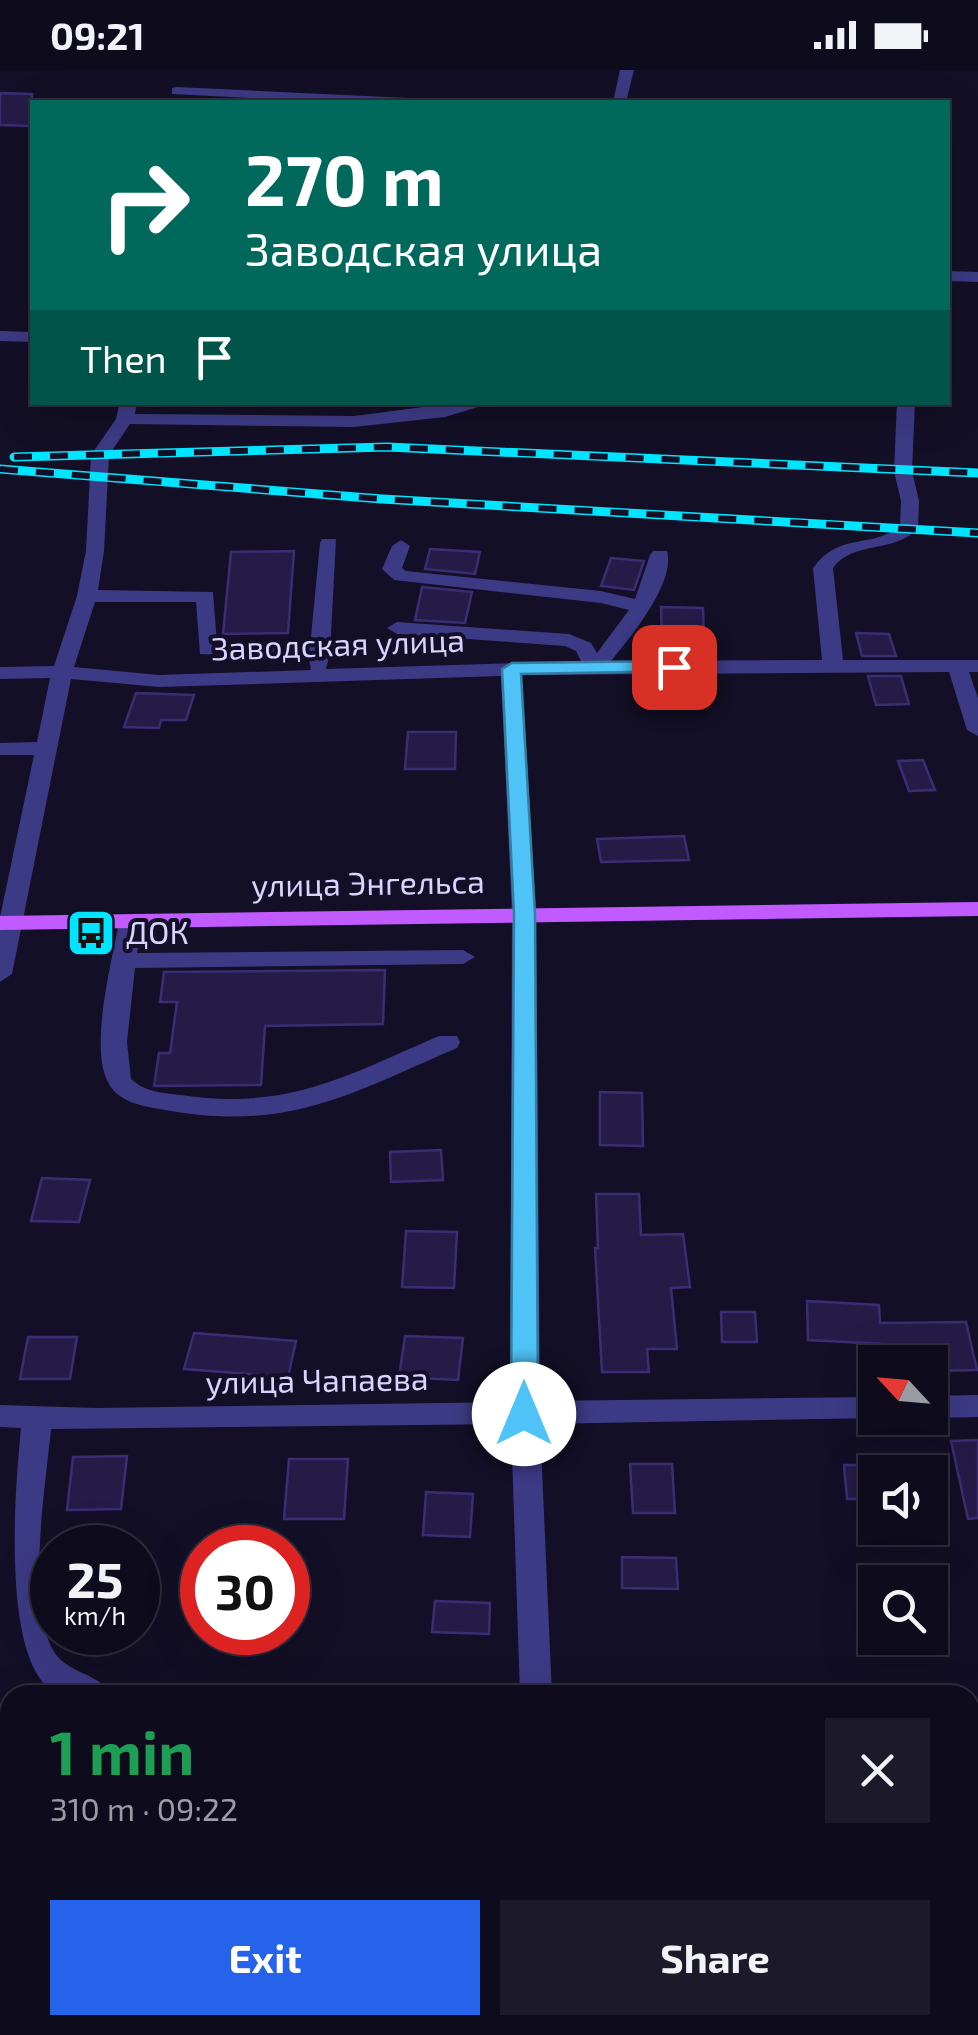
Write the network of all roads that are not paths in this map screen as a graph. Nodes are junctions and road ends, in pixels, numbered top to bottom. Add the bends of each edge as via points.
1 (627, 70) edge
2 (176, 90) edge
3 (369, 100) edge
4 (620, 100) edge
5 (950, 276) edge
6 (978, 277) edge
7 (0, 336) edge
8 (30, 338) edge
9 (473, 405) edge
10 (906, 405) edge
11 (127, 411) edge
12 (329, 543) dead end
13 (401, 546) dead end
14 (660, 555) dead end
15 (87, 596) junction
16 (638, 606) junction
17 (397, 628) dead end
18 (320, 653) junction
19 (833, 666) junction
20 (967, 666) edge
21 (594, 667) junction
22 (512, 669) junction
23 (62, 672) junction
24 (0, 673) edge
25 (317, 676) junction
26 (978, 730) edge
27 (46, 748) junction
28 (0, 749) edge
29 (978, 909) edge
30 (524, 914) junction
31 (131, 922) junction
32 (5, 923) edge
33 (463, 957) dead end
34 (126, 962) junction
35 (0, 974) edge
36 (448, 1042) dead end
37 (978, 1406) edge
38 (948, 1407) edge
39 (858, 1408) edge
40 (524, 1414) junction
41 (0, 1416) edge
42 (37, 1417) junction
43 (71, 1685) edge
44 (536, 1685) edge

1 - 4 street
2 - 3 street
5 - 6 street
7 - 8 street
9 - 11 street via 372,420
10 - 19 street via 909,528 847,547 826,561
11 - 15 street via 100,455
12 - 18 street
13 - 16 street via 392,569 402,576
14 - 16 street via 653,584
15 - 18 street via 206,596 206,650
15 - 23 street
16 - 21 street via 623,636
17 - 21 street via 569,640 584,647
18 - 25 street
19 - 20 street, Заводская улица
19 - 21 street, Заводская улица
20 - 26 street
21 - 22 street, Заводская улица
22 - 25 street, Заводская улица
22 - 30 street
23 - 24 street, Заводская улица
23 - 25 street, Заводская улица via 140,682
23 - 27 street
27 - 28 street
27 - 32 street
29 - 30 main road, улица Энгельса
30 - 31 main road, улица Энгельса
30 - 40 street
31 - 32 main road, улица Энгельса
31 - 34 street
32 - 35 street
33 - 34 street
34 - 36 street via 117,1074 135,1095 209,1108 268,1108 344,1086
37 - 38 street
39 - 40 street, улица Чапаева
40 - 42 street, улица Чапаева
40 - 44 street
41 - 42 street, улица Чапаева
42 - 43 street via 22,1599 45,1667

